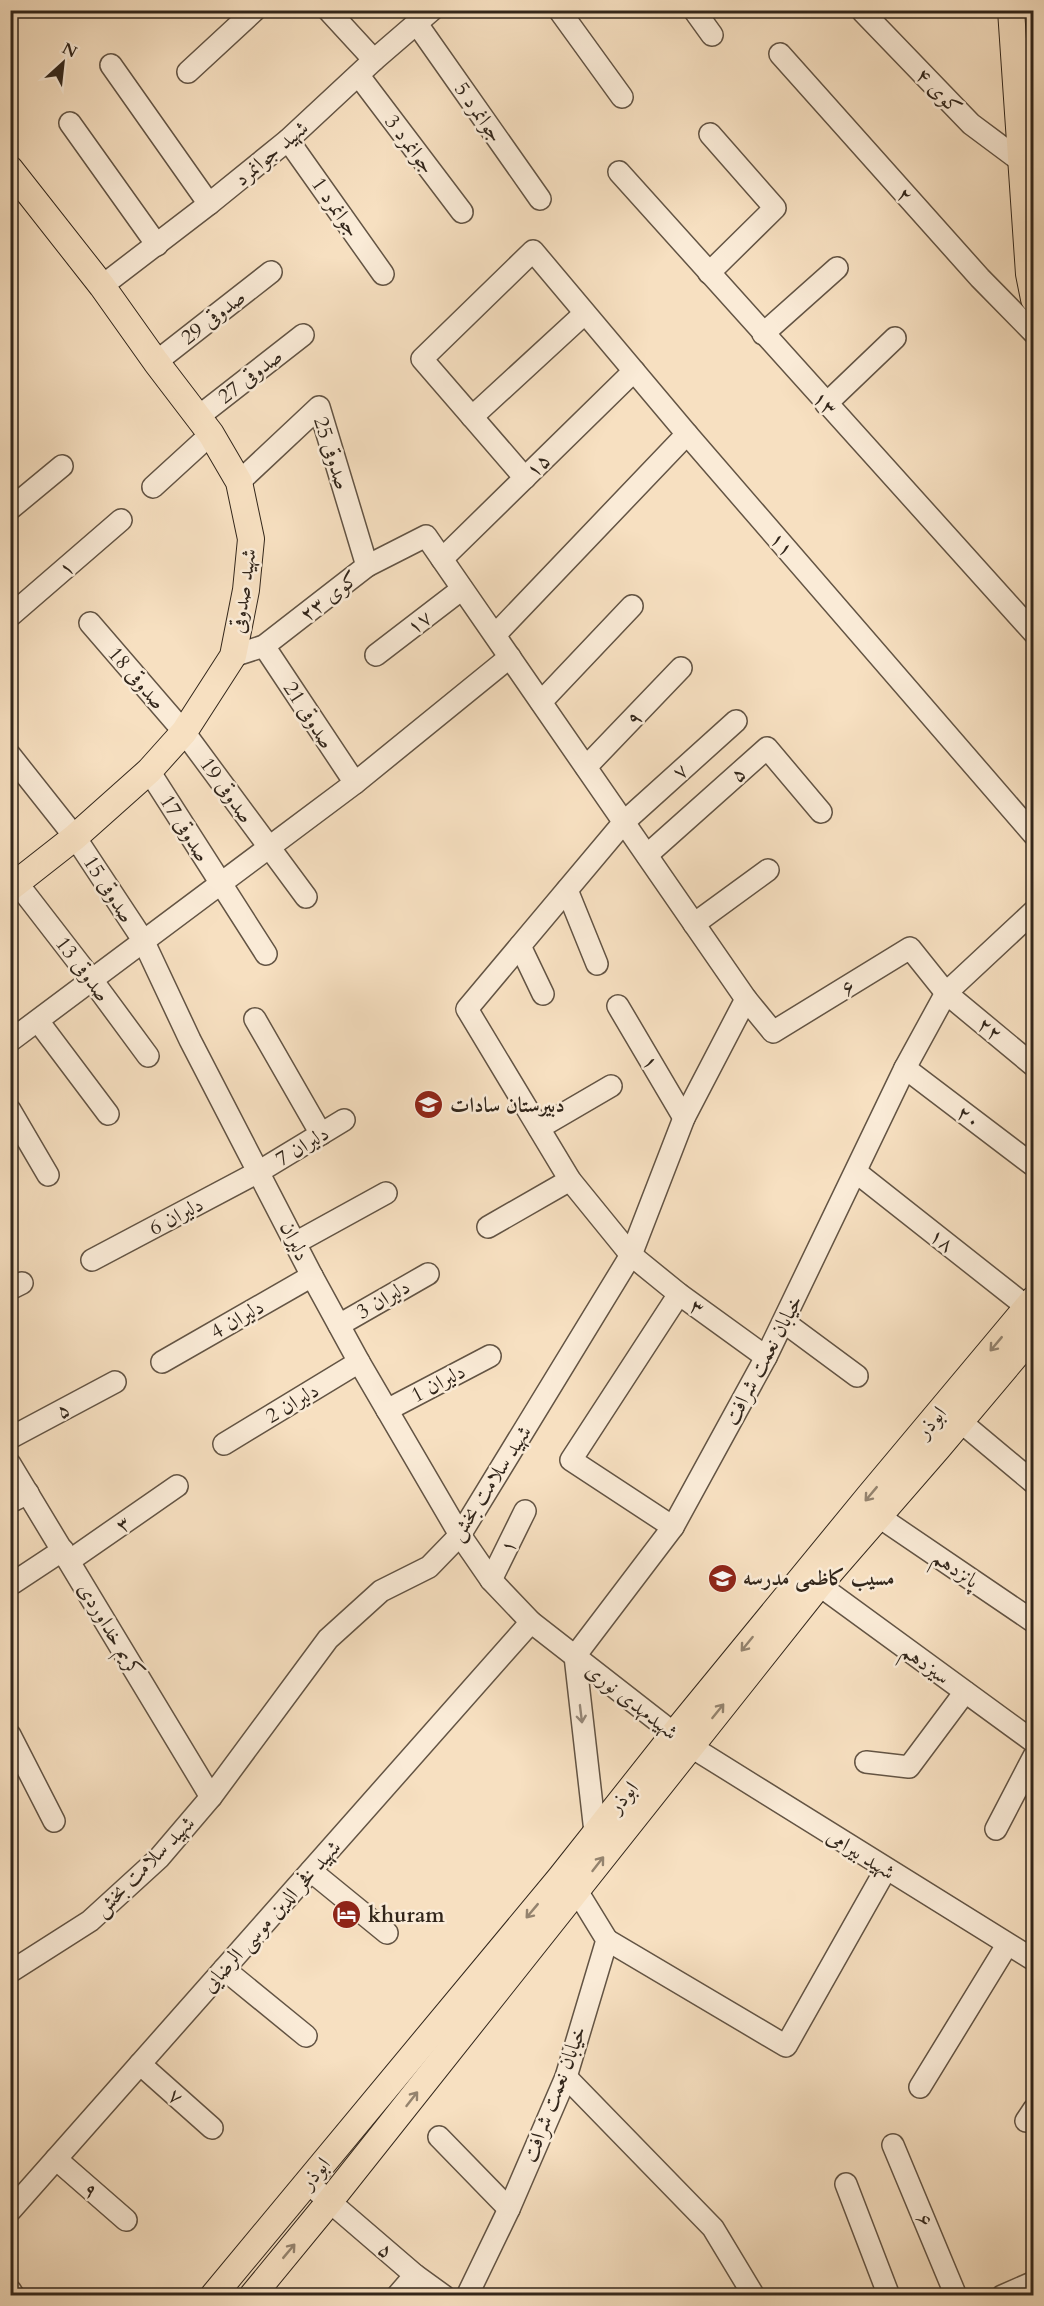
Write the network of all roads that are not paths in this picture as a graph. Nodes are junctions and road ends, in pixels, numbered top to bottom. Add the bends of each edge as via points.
1 (255, 10) edge
2 (328, 10) edge
3 (559, 10) edge
4 (694, 10) edge
5 (1011, 10) edge
6 (863, 12) dead end
7 (427, 14) edge
8 (712, 35) dead end
9 (780, 54) dead end
10 (374, 60) junction
11 (111, 65) dead end
12 (188, 72) dead end
13 (359, 76) junction
14 (622, 97) dead end
15 (70, 123) dead end
16 (710, 134) dead end
17 (288, 140) junction
18 (1022, 162) junction
19 (10, 170) edge
20 (619, 172) dead end
21 (540, 199) dead end
22 (210, 204) junction
23 (462, 212) dead end
24 (157, 245) junction
25 (837, 268) dead end
26 (271, 272) dead end
27 (709, 273) junction
28 (383, 274) dead end
29 (1032, 282) edge
30 (102, 286) junction
31 (584, 314) junction
32 (1034, 333) edge
33 (763, 334) junction
34 (303, 335) dead end
35 (895, 338) dead end
36 (156, 362) junction
37 (634, 371) junction
38 (826, 404) junction
39 (472, 417) junction
40 (205, 426) junction
41 (687, 434) junction
42 (62, 466) dead end
43 (525, 478) junction
44 (239, 482) junction
45 (153, 487) dead end
46 (10, 509) edge
47 (121, 520) dead end
48 (442, 560) junction
49 (367, 566) junction
50 (462, 589) junction
51 (632, 606) dead end
52 (10, 615) edge
53 (90, 623) dead end
54 (1034, 633) edge
55 (495, 635) junction
56 (264, 646) junction
57 (376, 655) dead end
58 (233, 656) junction
59 (510, 657) junction
60 (681, 668) dead end
61 (541, 702) junction
62 (736, 721) dead end
63 (184, 732) junction
64 (10, 755) edge
65 (586, 767) junction
66 (149, 771) junction
67 (355, 783) junction
68 (821, 812) dead end
69 (624, 822) junction
70 (1034, 835) edge
71 (75, 837) junction
72 (269, 847) junction
73 (647, 855) junction
74 (768, 870) dead end
75 (220, 884) junction
76 (14, 885) edge
77 (567, 890) junction
78 (306, 897) dead end
79 (1034, 911) edge
80 (694, 924) junction
81 (143, 940) junction
82 (520, 945) junction
83 (266, 954) dead end
84 (597, 964) dead end
85 (92, 980) junction
86 (946, 993) junction
87 (543, 994) dead end
88 (746, 999) junction
89 (618, 1006) dead end
90 (255, 1019) dead end
91 (38, 1021) junction
92 (10, 1041) edge
93 (148, 1056) dead end
94 (1034, 1066) edge
95 (905, 1068) junction
96 (611, 1086) dead end
97 (10, 1110) edge
98 (108, 1114) dead end
99 (684, 1118) junction
100 (344, 1120) dead end
101 (539, 1128) junction
102 (321, 1134) junction
103 (1034, 1166) edge
104 (260, 1171) junction
105 (856, 1172) junction
106 (48, 1175) dead end
107 (570, 1180) junction
108 (386, 1193) dead end
109 (488, 1227) dead end
110 (297, 1242) junction
111 (631, 1255) junction
112 (92, 1260) dead end
113 (428, 1274) dead end
114 (312, 1276) junction
115 (679, 1294) junction
116 (1030, 1303) edge
117 (784, 1322) junction
118 (339, 1324) junction
119 (1034, 1334) edge
120 (490, 1356) dead end
121 (766, 1357) junction
122 (162, 1362) dead end
123 (359, 1362) junction
124 (857, 1376) dead end
125 (116, 1382) dead end
126 (387, 1410) junction
127 (961, 1422) junction
128 (10, 1438) edge
129 (224, 1444) dead end
130 (10, 1464) edge
131 (1034, 1483) edge
132 (177, 1486) dead end
133 (19, 1497) edge
134 (525, 1511) dead end
135 (878, 1516) junction
136 (674, 1527) junction
137 (460, 1535) junction
138 (66, 1556) junction
139 (491, 1580) junction
140 (13, 1583) dead end
141 (819, 1586) junction
142 (531, 1622) junction
143 (1034, 1622) edge
144 (575, 1656) junction
145 (965, 1692) junction
146 (682, 1740) junction
147 (1034, 1742) edge
148 (12, 1743) edge
149 (1034, 1756) edge
150 (866, 1762) dead end
151 (211, 1797) junction
152 (54, 1821) dead end
153 (996, 1829) dead end
154 (595, 1832) junction
155 (886, 1869) junction
156 (311, 1871) junction
157 (568, 1885) junction
158 (387, 1933) dead end
159 (607, 1940) junction
160 (1007, 1945) junction
161 (1034, 1960) edge
162 (224, 1969) junction
163 (10, 1972) edge
164 (306, 2036) dead end
165 (140, 2064) junction
166 (566, 2077) junction
167 (920, 2087) dead end
168 (212, 2128) dead end
169 (439, 2137) dead end
170 (893, 2145) dead end
171 (56, 2159) junction
172 (308, 2183) junction
173 (846, 2184) dead end
174 (330, 2201) junction
175 (509, 2209) junction
176 (10, 2211) edge
177 (126, 2220) dead end
178 (415, 2275) junction
179 (1034, 2282) edge
180 (10, 2290) edge
181 (14, 2295) edge
182 (213, 2295) edge
183 (252, 2295) edge
184 (397, 2295) edge
185 (444, 2295) edge
186 (467, 2295) edge
187 (754, 2295) edge
188 (889, 2295) edge
189 (956, 2295) edge
190 (1002, 2295) edge

1 - 12 street
2 - 10 street
3 - 14 street
4 - 8 street
5 - 18 main road
6 - 18 street, کوی ۴ via 971,124
7 - 10 street, شهید جوانمرد
7 - 21 street, جوانمرد 5
9 - 32 street, ۲
10 - 13 street, شهید جوانمرد
11 - 22 street
13 - 17 street, شهید جوانمرد
13 - 23 street, جوانمرد 3
15 - 24 street
16 - 27 street via 775,208
17 - 22 street, شهید جوانمرد
17 - 28 street, جوانمرد 1
18 - 29 main road
19 - 30 main road, شهید صدوقی
20 - 27 street, ۱۳
22 - 24 street, شهید جوانمرد
24 - 30 street, شهید جوانمرد
25 - 33 street
26 - 36 street, صدوقی 29
27 - 33 street, ۱۳
30 - 36 main road, شهید صدوقی
31 - 37 street, ۱۱
31 - 39 street
31 - 39 street, ۱۱ via 533,251 422,358
33 - 38 street, ۱۳
34 - 40 street, صدوقی 27
35 - 38 street
36 - 40 main road, شهید صدوقی
37 - 41 street, ۱۱
37 - 43 street, ۱۵
38 - 54 street, ۱۳
39 - 43 street
40 - 44 main road, شهید صدوقی
40 - 45 street, صدوقی 27
41 - 55 street
41 - 70 street, ۱۱
42 - 46 street
43 - 48 street, ۱۵
44 - 49 street, صدوقی 25 via 319,407
44 - 58 main road, شهید صدوقی via 251,539
47 - 52 street, ۱
48 - 49 street, کوی ۲۳ via 426,536
48 - 50 street
49 - 56 street, کوی ۲۳
50 - 55 street
50 - 57 street, ۱۷
51 - 61 street
53 - 63 street, صدوقی 18
55 - 59 street
56 - 58 street, کوی ۲۳
56 - 67 street, صدوقی 21
58 - 63 main road, شهید صدوقی
59 - 61 street
59 - 67 street
60 - 65 street, ۹
61 - 65 street
62 - 69 street, ۷
63 - 66 main road, شهید صدوقی
63 - 72 street, صدوقی 19
64 - 71 street, صدوقی 15
65 - 69 street
66 - 71 main road, شهید صدوقی
66 - 75 street, صدوقی 17
67 - 72 street
68 - 73 street, ۵ via 767,748
69 - 73 street
69 - 77 street, ۷
71 - 76 main road, شهید صدوقی
71 - 81 street, صدوقی 15
72 - 75 street
72 - 78 street, صدوقی 19
73 - 80 street
74 - 80 street
75 - 81 street
75 - 83 street, صدوقی 17
76 - 85 street, صدوقی 13
77 - 82 street, ۷
77 - 84 street
79 - 86 street, خیابان نعمت شرافت
80 - 88 street
81 - 85 street
81 - 104 street, دلیران via 190,1041
82 - 87 street
82 - 101 street, ۳ via 467,1009
85 - 91 street
85 - 93 street, صدوقی 13
86 - 88 street, ۶ via 910,948 773,1032
86 - 94 street, ۲۲
86 - 95 street, خیابان نعمت شرافت
88 - 99 street, شهید سلامت بخش
89 - 99 street, ۱
90 - 102 street
91 - 92 street
91 - 98 street
95 - 103 street, ۲۰
95 - 105 street, خیابان نعمت شرافت
96 - 101 street
97 - 106 street
99 - 111 street, شهید سلامت بخش
100 - 102 street, دلیران 7
101 - 107 street, ۳
102 - 104 street, دلیران 7
104 - 110 street, دلیران
104 - 112 street, دلیران 6
105 - 116 street, ۱۸
105 - 117 street, خیابان نعمت شرافت
107 - 109 street
107 - 111 street, ۳
108 - 110 street
110 - 114 street, دلیران
111 - 115 street, ۳
111 - 137 street, شهید سلامت بخش
113 - 118 street, دلیران 3
114 - 118 street, دلیران
114 - 122 street, دلیران 4
115 - 121 street, ۳
115 - 136 street via 571,1460
116 -> 146 main road, ابوذر
117 - 121 street, خیابان نعمت شرافت
117 - 124 street
118 - 123 street, دلیران
119 - 127 main road, ابوذر
120 - 126 street, دلیران 1
121 - 136 street, خیابان نعمت شرافت
123 - 126 street, دلیران
123 - 129 street, دلیران 2
125 - 128 street, ۵
126 - 137 street, دلیران
127 - 131 street
127 - 135 main road, ابوذر
130 - 133 street, کریم خداوردی
132 - 138 street, ۳
133 - 138 street, کریم خداوردی
134 - 139 street, ۱
135 - 141 main road, ابوذر
135 - 143 street, پانزدهم
136 - 144 street, خیابان نعمت شرافت
137 - 139 street, دلیران
137 - 151 street, شهید سلامت بخش via 429,1567 381,1591 328,1639
138 - 140 street
138 - 151 street, کریم خداوردی
139 - 142 street, دلیران
141 - 145 street, سیزدهم
146 -> 141 main road, ابوذر
142 - 144 street, شهیدمهدی نوری
142 - 156 street, شهید فخر الدین موسی الرضایی
144 - 146 street, شهیدمهدی نوری
144 -> 154 street
145 - 147 street, سیزدهم
145 - 150 street via 909,1767
146 - 154 main road, ابوذر
146 - 155 street, شهید بیرامی
157 -> 146 main road, ابوذر
148 - 152 street
149 - 153 street
151 - 163 street, شهید سلامت بخش via 159,1858 90,1921
154 - 157 main road, ابوذر
155 - 159 street via 786,2046
155 - 160 street, شهید بیرامی
156 - 158 street
156 - 162 street, شهید فخر الدین موسی الرضایی
157 - 159 street
157 -> 172 main road, ابوذر
174 -> 157 main road, ابوذر
159 - 166 street, خیابان نعمت شرافت
160 - 161 street, شهید بیرامی
160 - 167 street
162 - 164 street
162 - 165 street, شهید فخر الدین موسی الرضایی
165 - 168 street, ۷
165 - 171 street, شهید فخر الدین موسی الرضایی
166 - 175 street, خیابان نعمت شرافت
166 - 187 street via 713,2228
169 - 175 street
170 - 189 street, ۶
171 - 176 street, شهید فخر الدین موسی الرضایی
171 - 177 street, ۹
172 - 174 street, ۵
172 - 182 main road, ابوذر
173 - 188 street
174 - 178 street, ۵
183 -> 174 main road, ابوذر
175 - 186 street, خیابان نعمت شرافت
178 - 184 street
178 - 185 street, ۵
179 - 190 street
180 - 181 street

